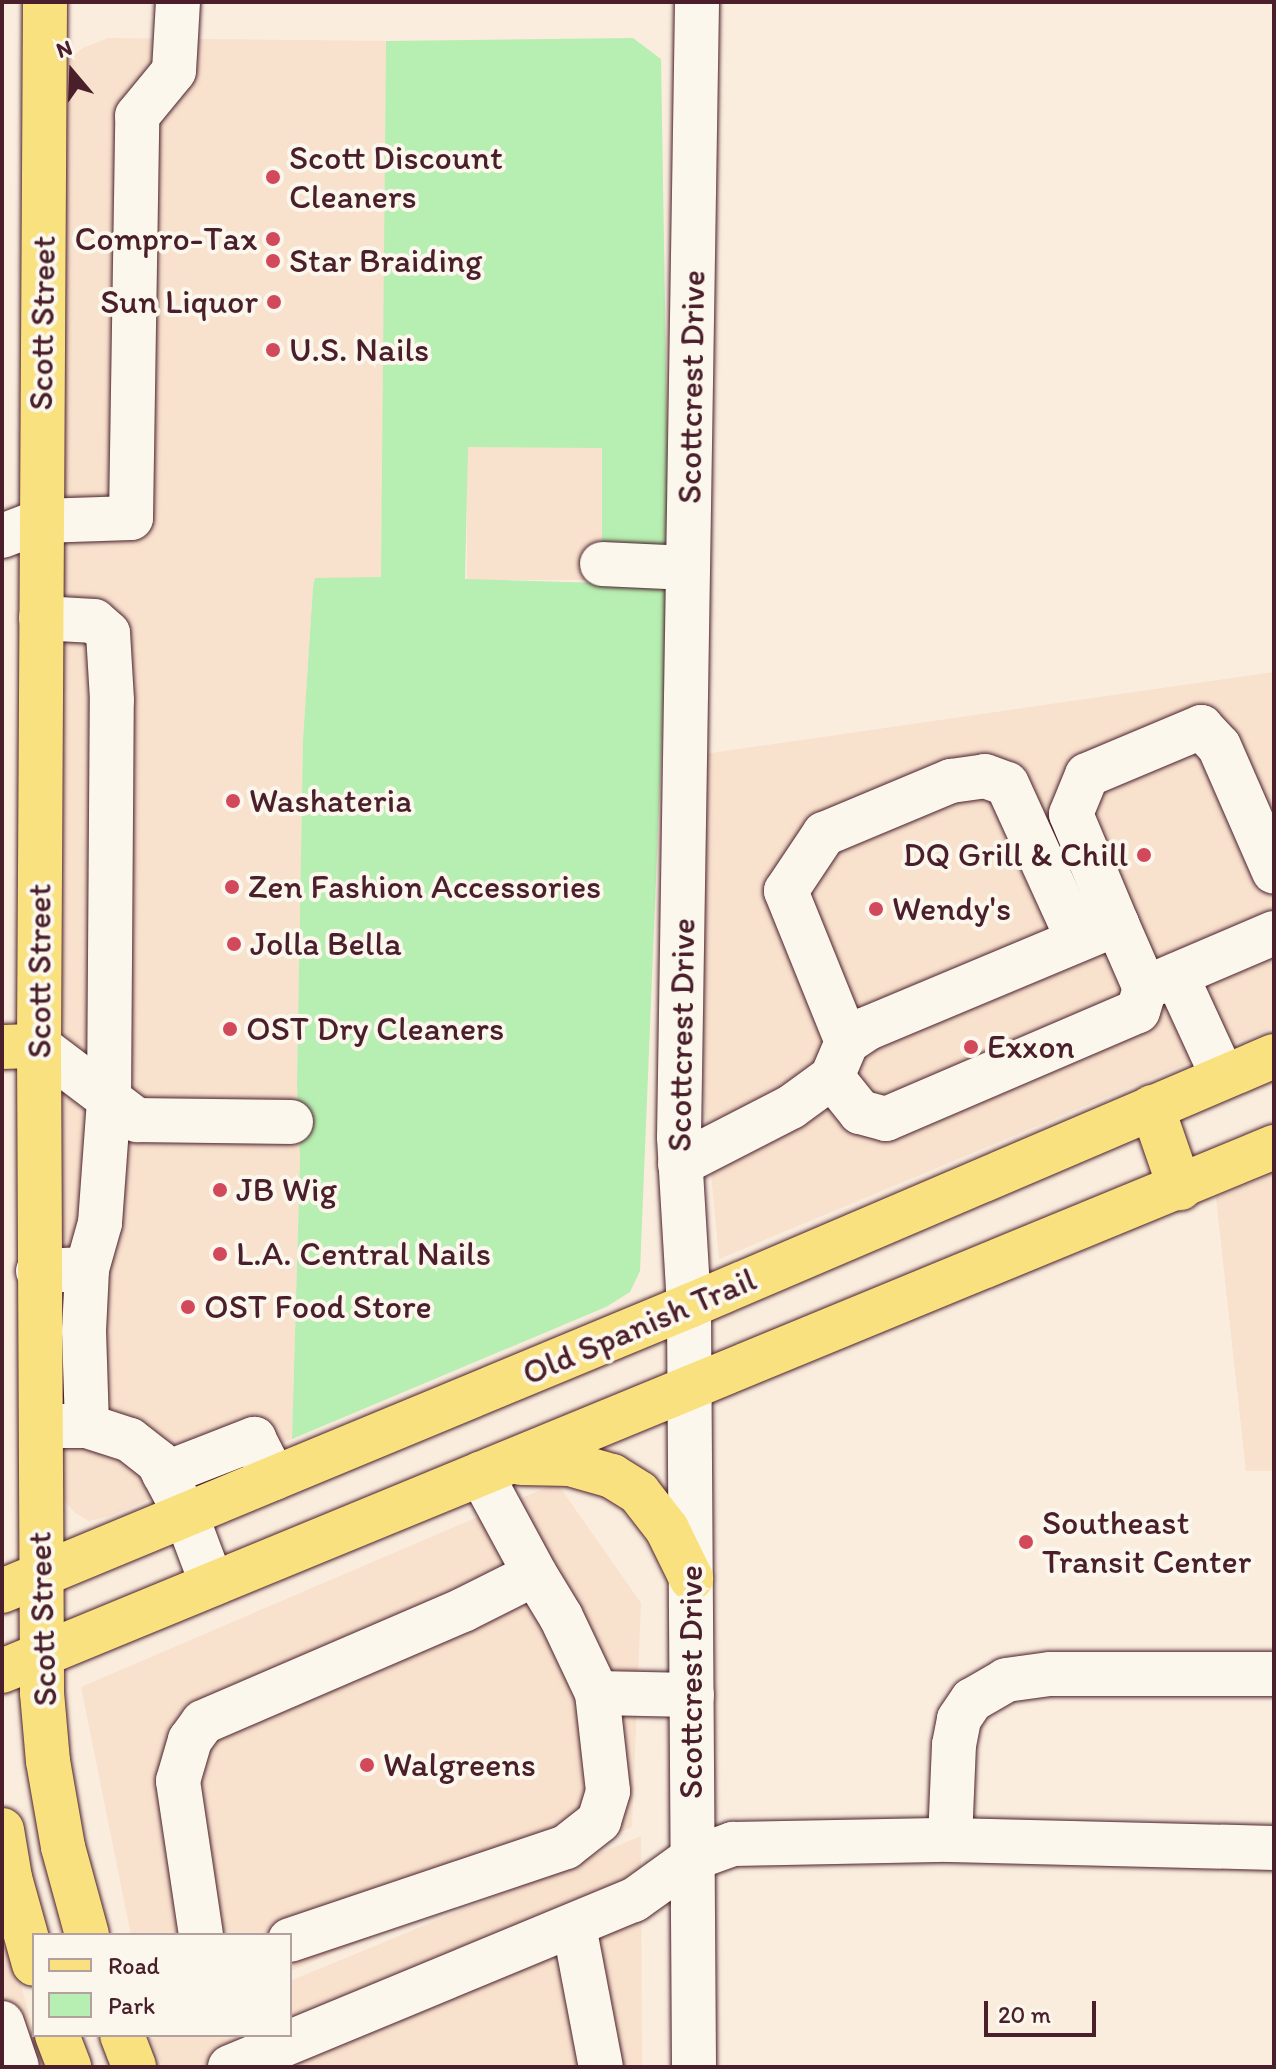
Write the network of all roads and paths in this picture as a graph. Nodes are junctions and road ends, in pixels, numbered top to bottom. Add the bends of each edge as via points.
1 (45, 2) edge
2 (178, 2) edge
3 (697, 2) edge
4 (21, 528) edge
5 (602, 564) dead end
6 (688, 568) junction
7 (41, 618) junction
8 (1274, 872) edge
9 (1097, 932) junction
10 (1274, 933) edge
11 (1160, 982) junction
12 (20, 1047) edge
13 (1274, 1056) edge
14 (840, 1060) junction
15 (1223, 1077) junction
16 (109, 1101) junction
17 (1152, 1107) junction
18 (291, 1122) dead end
19 (1274, 1147) edge
20 (680, 1164) junction
21 (1180, 1188) junction
22 (87, 1269) junction
23 (38, 1271) junction
24 (689, 1306) junction
25 (688, 1389) junction
26 (87, 1426) junction
27 (39, 1427) junction
28 (494, 1468) junction
29 (164, 1474) junction
30 (274, 1478) junction
31 (186, 1515) junction
32 (535, 1574) junction
33 (691, 1578) junction
34 (21, 1583) edge
35 (212, 1584) junction
36 (22, 1662) edge
37 (1274, 1674) edge
38 (597, 1693) junction
39 (692, 1695) junction
40 (2, 1830) edge
41 (950, 1840) junction
42 (1274, 1848) edge
43 (691, 1859) junction
44 (574, 1926) junction
45 (86, 1933) edge
46 (201, 1933) edge
47 (292, 1939) edge
48 (32, 1957) edge
49 (2, 2023) edge
50 (58, 2037) edge
51 (123, 2037) edge
52 (220, 2037) edge
53 (17, 2067) edge
54 (69, 2067) edge
55 (134, 2067) edge
56 (228, 2067) edge
57 (601, 2067) edge
58 (694, 2067) edge

1 - 4 main road, Scott Street
2 - 4 street via 174,71 137,116 131,518
3 - 6 street, Scottcrest Drive
4 - 7 main road, Scott Street
5 - 6 street
6 - 20 street, Scottcrest Drive
7 - 12 main road, Scott Street
7 - 16 street via 94,621 108,633
8 - 9 street via 1219,746 1201,727 1087,775 1076,795 1071,814
9 - 11 street
9 - 14 street via 866,1029
9 - 14 street via 1007,784 985,776 951,781 824,834 786,891
10 - 11 street
11 - 14 street via 1138,1011 886,1119 860,1112
11 - 15 street
12 - 16 street
12 - 23 main road, Scott Street
13 - 15 main road, Old Spanish Trail
14 - 20 street via 791,1107
15 - 17 main road, Old Spanish Trail
16 - 18 street via 137,1120
16 - 22 street via 100,1223
17 - 21 main road
17 - 24 main road, Old Spanish Trail
19 - 21 main road
20 - 24 street, Scottcrest Drive
21 - 25 main road
22 - 23 street
22 - 26 street
23 - 27 main road, Scott Street
24 - 25 street, Scottcrest Drive
24 - 30 main road, Old Spanish Trail
25 - 28 main road
25 - 33 street, Scottcrest Drive
26 - 27 street
26 - 29 street via 130,1440 158,1462
27 - 34 main road, Scott Street
28 - 32 street
28 - 33 main road via 570,1464 612,1476 639,1493 667,1529
28 - 35 main road
29 - 30 street via 254,1439
29 - 31 street
30 - 31 main road, Old Spanish Trail
31 - 34 main road, Old Spanish Trail
31 - 35 street
32 - 38 street
32 - 46 street via 203,1722 190,1740 178,1781
33 - 39 street, Scottcrest Drive
34 - 36 main road, Scott Street
35 - 36 main road
36 - 45 main road, Scott Street
37 - 41 street via 1050,1674 1006,1680 972,1700 959,1719
38 - 39 street
38 - 47 street via 608,1791 599,1821 566,1847
39 - 43 street, Scottcrest Drive
40 - 48 main road
41 - 42 street
41 - 43 street via 733,1844
43 - 44 street via 634,1900
43 - 58 street, Scottcrest Drive
44 - 56 street
44 - 57 street
49 - 53 street
50 - 54 main road
51 - 55 main road
52 - 56 street

